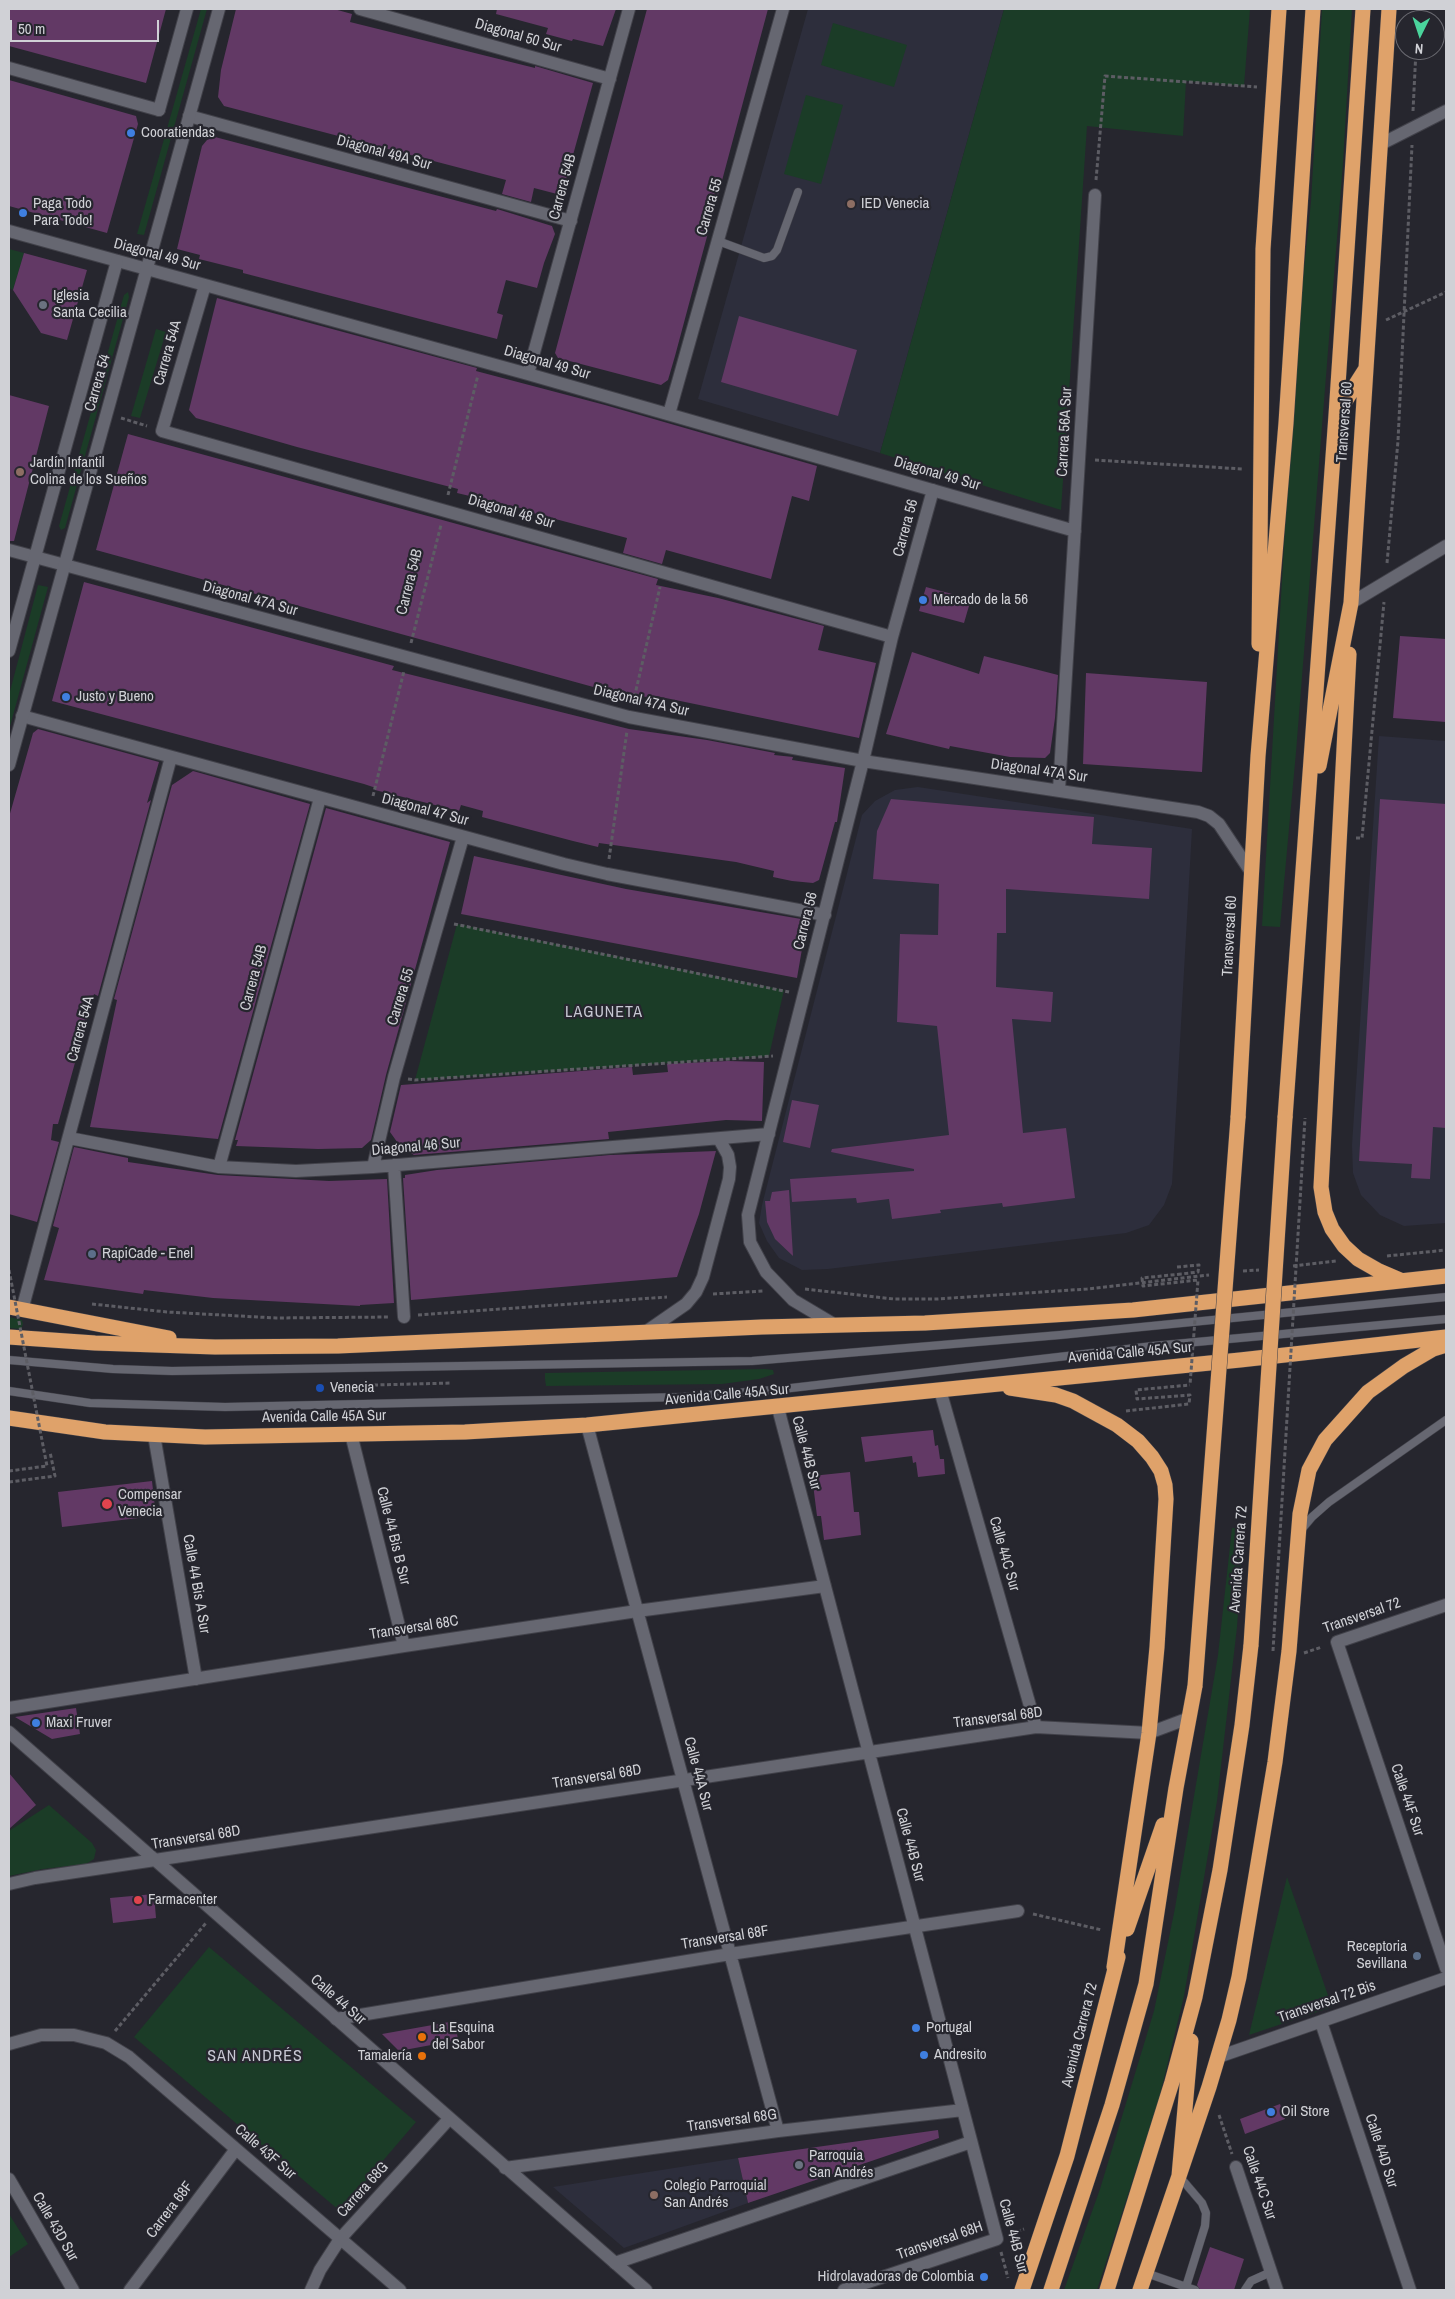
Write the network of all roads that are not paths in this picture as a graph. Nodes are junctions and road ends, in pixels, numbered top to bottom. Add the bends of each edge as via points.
1 (187, 9) edge
2 (218, 9) edge
3 (360, 9) edge
4 (629, 9) edge
5 (783, 9) edge
6 (1279, 9) edge
7 (1313, 9) edge
8 (1363, 9) edge
9 (1390, 9) edge
10 (9, 68) edge
11 (610, 79) junction
12 (1446, 111) edge
13 (189, 116) junction
14 (1381, 144) junction
15 (798, 192) dead end
16 (1095, 195) road end
17 (571, 221) junction
18 (9, 231) edge
19 (718, 241) junction
20 (117, 261) junction
21 (146, 269) junction
22 (205, 285) junction
23 (1366, 368) junction
24 (528, 374) junction
25 (669, 414) junction
26 (1336, 415) junction
27 (162, 431) joint
28 (933, 490) junction
29 (1075, 531) junction
30 (1446, 546) edge
31 (9, 550) edge
32 (34, 557) junction
33 (64, 565) junction
34 (1351, 603) junction
35 (892, 637) junction
36 (9, 651) edge
37 (22, 716) junction
38 (171, 756) junction
39 (1258, 756) junction
40 (863, 761) junction
41 (9, 766) edge
42 (1059, 790) junction
43 (320, 798) junction
44 (1305, 834) junction
45 (463, 837) junction
46 (1252, 872) junction
47 (825, 915) junction
48 (1238, 1118) joint
49 (1285, 1118) joint
50 (769, 1134) junction
51 (68, 1138) junction
52 (719, 1139) junction
53 (394, 1165) junction
54 (219, 1167) junction
55 (373, 1167) junction
56 (1446, 1276) edge
57 (1402, 1280) junction
58 (1446, 1297) edge
59 (15, 1309) edge
60 (404, 1317) road end
61 (1446, 1319) edge
62 (835, 1325) junction
63 (647, 1331) junction
64 (9, 1337) edge
65 (1446, 1337) edge
66 (1446, 1345) edge
67 (215, 1347) junction
68 (9, 1360) edge
69 (986, 1385) junction
70 (940, 1390) junction
71 (9, 1391) edge
72 (778, 1408) junction
73 (9, 1418) edge
74 (1446, 1420) edge
75 (588, 1425) junction
76 (351, 1434) junction
77 (154, 1435) junction
78 (1298, 1534) junction
79 (825, 1586) junction
80 (1446, 1605) edge
81 (637, 1611) junction
82 (1337, 1642) joint
83 (404, 1646) junction
84 (196, 1679) junction
85 (9, 1708) edge
86 (1189, 1718) junction
87 (1036, 1727) junction
88 (9, 1732) edge
89 (1149, 1733) junction
90 (868, 1752) junction
91 (683, 1781) junction
92 (1176, 1788) junction
93 (155, 1860) junction
94 (9, 1884) edge
95 (1018, 1911) road end
96 (914, 1927) junction
97 (730, 1954) junction
98 (1114, 1967) junction
99 (1446, 1968) edge
100 (1446, 1978) edge
101 (1195, 1997) junction
102 (336, 2019) junction
103 (1321, 2022) junction
104 (9, 2044) edge
105 (1218, 2057) junction
106 (963, 2110) junction
107 (449, 2119) junction
108 (778, 2131) junction
109 (971, 2142) junction
110 (236, 2149) junction
111 (1236, 2167) road end
112 (505, 2168) junction
113 (1179, 2176) junction
114 (9, 2179) edge
115 (340, 2239) junction
116 (997, 2239) joint
117 (614, 2263) junction
118 (1271, 2272) junction
119 (1146, 2273) junction
120 (1016, 2288) edge
121 (1185, 2288) edge
122 (73, 2290) edge
123 (130, 2290) edge
124 (311, 2290) edge
125 (400, 2290) edge
126 (646, 2290) edge
127 (844, 2290) edge
128 (1051, 2290) edge
129 (1107, 2290) edge
130 (1140, 2290) edge
131 (1195, 2290) edge
132 (1246, 2290) edge
133 (1278, 2290) edge
134 (1410, 2290) edge

1 - 10 street via 159,110
2 - 13 street, Carrera 54
3 - 11 street, Diagonal 50 Sur
4 - 11 street, Carrera 54B
5 - 19 street, Carrera 55
6 - 39 highway, Transversal 60 via 1263,249
7 - 39 highway, Transversal 60 via 1286,422
8 - 26 highway, Transversal 60
9 - 14 highway, Transversal 60
11 - 17 street, Carrera 54B
12 - 14 street
13 - 17 street, Diagonal 49A Sur
13 - 21 street, Carrera 54
14 - 23 highway, Transversal 60
15 - 19 lane via 778,250 772,256 764,258
16 - 29 street, Carrera 56A Sur
17 - 24 street, Carrera 54B
18 - 20 street, Diagonal 49 Sur
19 - 25 street, Carrera 55
20 - 21 street, Diagonal 49 Sur
20 - 32 street, Carrera 54
21 - 22 street, Diagonal 49 Sur
21 - 33 street, Carrera 54
22 - 24 street, Diagonal 49 Sur
22 - 27 street, Carrera 54A
23 - 26 highway
23 - 34 highway, Transversal 60
24 - 25 street, Diagonal 49 Sur
25 - 28 street, Diagonal 49 Sur
26 - 44 highway, Transversal 60
27 - 35 street, Diagonal 48 Sur
28 - 29 street, Diagonal 49 Sur
28 - 35 street, Carrera 56
29 - 42 street, Carrera 56A Sur
30 - 34 street
31 - 32 street, Diagonal 47A Sur
32 - 33 street, Diagonal 47A Sur
32 - 36 street, Carrera 54
33 - 37 street, Carrera 54
33 - 40 street, Diagonal 47A Sur via 629,717
34 - 44 highway, Transversal 60
34 - 57 highway via 1321,1187 1325,1212 1344,1246 1358,1259
35 - 40 street, Carrera 56
37 - 38 street, Diagonal 47 Sur
37 - 41 street, Carrera 54
38 - 43 street, Diagonal 47 Sur
38 - 51 street, Carrera 54A
39 - 46 highway, Transversal 60
40 - 42 street, Diagonal 47A Sur
40 - 47 street, Carrera 56
42 - 46 street, Diagonal 47A Sur via 1185,809 1209,816 1228,835
43 - 45 street, Diagonal 47 Sur
43 - 54 street, Carrera 54B
44 - 49 highway, Transversal 60
45 - 47 street, Diagonal 47 Sur via 607,874
45 - 55 street, Carrera 55 via 394,1077
46 - 48 highway, Transversal 60
47 - 50 street, Carrera 56
48 - 86 highway, Avenida Carrera 72, bridge via 1195,1686
49 - 101 highway, Avenida Carrera 72, bridge via 1251,1645 1220,1870
50 - 52 street, Diagonal 46 Sur
50 - 62 street, Carrera 56 via 748,1215 750,1242 766,1272 782,1290
51 - 54 street, Diagonal 46 Sur
51 - 59 street, Carrera 54A via 26,1294
52 - 53 street, Diagonal 46 Sur
52 - 63 street via 728,1155 729,1180 703,1277 686,1304
53 - 55 street, Diagonal 46 Sur
53 - 60 street
54 - 55 street, Diagonal 46 Sur via 296,1171
56 - 57 highway
57 - 62 highway via 1089,1314
58 - 68 lane via 752,1361 172,1370 113,1369
59 - 67 highway
61 - 71 lane via 1153,1346 774,1390 683,1397 225,1407 90,1403
62 - 63 highway
63 - 67 highway via 338,1346
64 - 67 highway
65 - 69 highway, Avenida Calle 45A Sur
66 - 78 highway via 1404,1366 1368,1392 1325,1440 1309,1470
69 - 70 highway, Avenida Calle 45A Sur
69 - 89 highway via 1056,1396 1090,1410 1138,1441 1161,1471 1166,1499
70 - 72 highway, Avenida Calle 45A Sur
70 - 87 street, Calle 44C Sur
72 - 75 highway, Avenida Calle 45A Sur
72 - 79 street, Calle 44B Sur
73 - 77 highway, Avenida Calle 45A Sur via 105,1432
74 - 78 lane via 1335,1498
75 - 76 highway, Avenida Calle 45A Sur
75 - 81 street, Calle 44A Sur
76 - 77 highway, Avenida Calle 45A Sur
76 - 83 street, Calle 44 Bis B Sur
77 - 84 street, Calle 44 Bis A Sur
78 - 105 highway via 1275,1762 1239,1977
79 - 81 street, Transversal 68C
79 - 90 street, Calle 44B Sur
80 - 82 street, Transversal 72
81 - 83 street, Transversal 68C
81 - 91 street, Calle 44A Sur
82 - 99 street, Calle 44F Sur
83 - 84 street, Transversal 68C
84 - 85 street, Transversal 68C
86 - 89 street, Transversal 68D
86 - 92 highway, Avenida Carrera 72
87 - 89 street, Transversal 68D
87 - 90 street, Transversal 68D
88 - 93 street, Calle 44 Sur
89 - 98 highway
90 - 91 street, Transversal 68D
90 - 96 street, Calle 44B Sur
91 - 93 street, Transversal 68D
91 - 97 street, Calle 44A Sur
92 - 98 highway, Avenida Carrera 72
92 - 128 highway, Avenida Carrera 72 via 1146,1984 1112,2105
93 - 94 street, Transversal 68D
93 - 102 street, Calle 44 Sur
95 - 96 street, Transversal 68F
96 - 97 street, Transversal 68F
96 - 106 street, Calle 44B Sur
97 - 102 street, Transversal 68F
97 - 108 street, Calle 44A Sur
98 - 120 highway, Avenida Carrera 72 via 1075,2129 1045,2221
100 - 103 street, Transversal 72 Bis
101 - 113 highway, Avenida Carrera 72
101 - 129 highway, Avenida Carrera 72
102 - 107 street, Calle 44 Sur
103 - 105 street, Transversal 72 Bis
103 - 134 street, Calle 44D Sur
104 - 110 street, Calle 43F Sur via 41,2035 74,2035 106,2043 129,2057
105 - 113 highway
106 - 108 street, Transversal 68G
106 - 109 street, Calle 44B Sur
107 - 112 street, Calle 44 Sur
107 - 115 street, Carrera 68G
108 - 112 street, Transversal 68G
109 - 116 street, Calle 44B Sur
109 - 117 street
110 - 115 street, Calle 43F Sur
110 - 123 street, Carrera 68F
111 - 118 street, Calle 44C Sur
112 - 117 street, Calle 44 Sur
113 - 119 highway, Avenida Carrera 72
113 - 121 lane via 1202,2202 1206,2213 1205,2226
114 - 122 street, Calle 43D Sur
115 - 124 street, Carrera 68G
115 - 125 street, Calle 43F Sur
116 - 127 street, Transversal 68H
117 - 126 street, Calle 44 Sur
118 - 132 lane via 1251,2281
118 - 133 street, Calle 44C Sur
119 - 121 lane
119 - 130 highway, Avenida Carrera 72
121 - 131 lane

